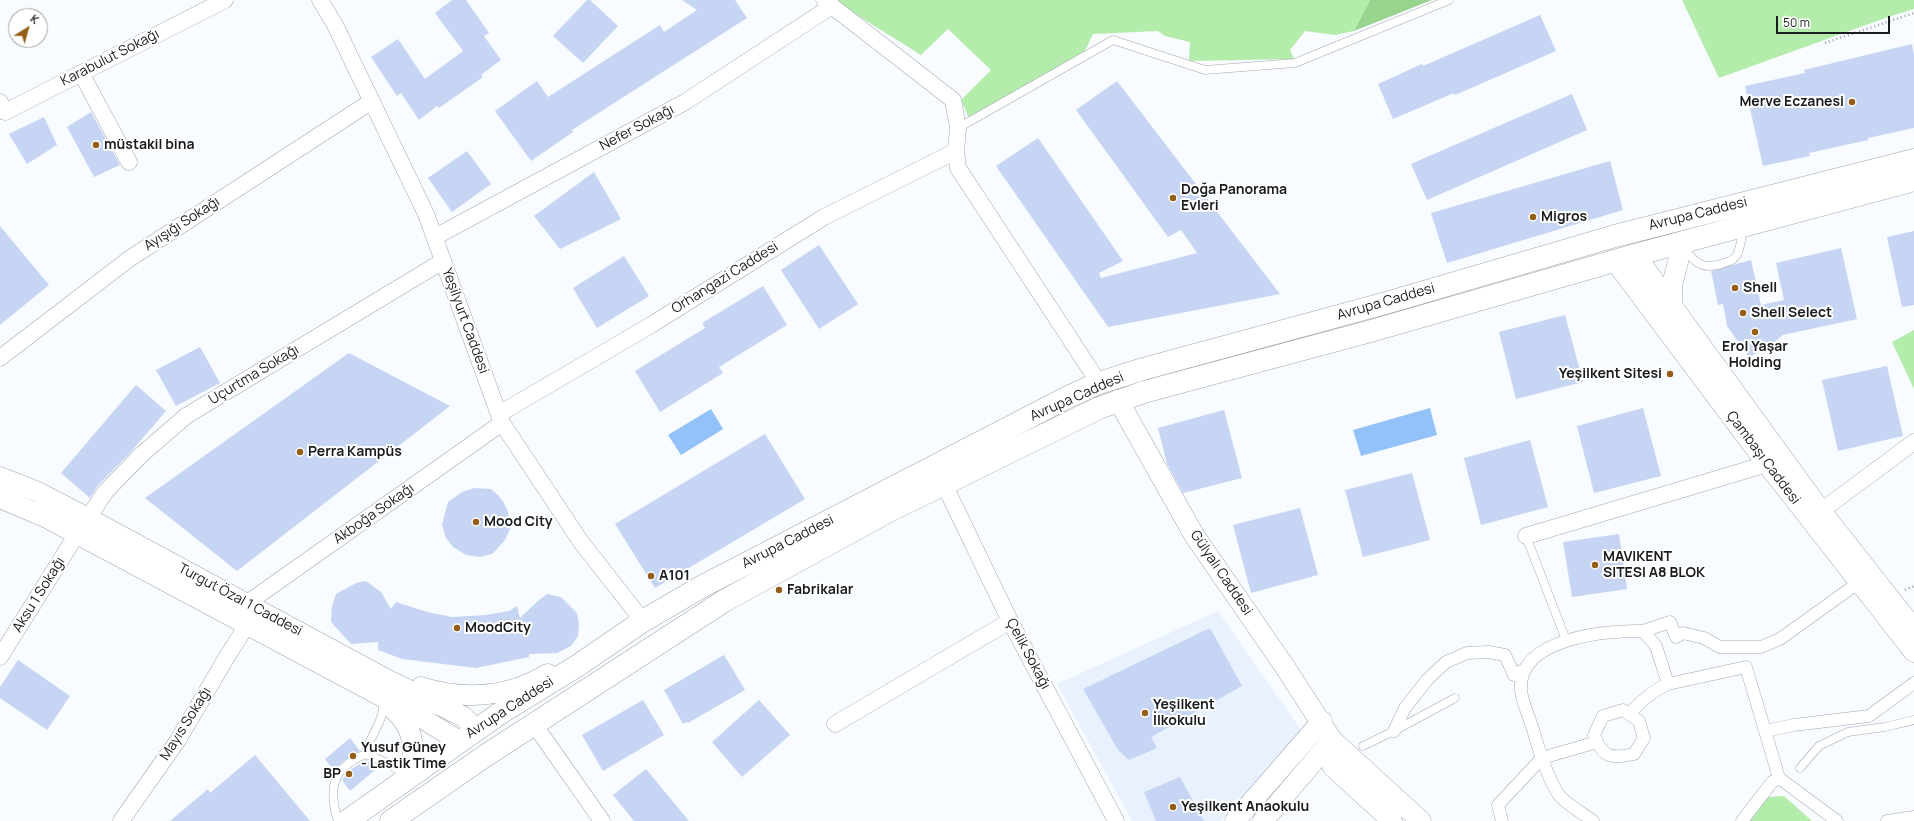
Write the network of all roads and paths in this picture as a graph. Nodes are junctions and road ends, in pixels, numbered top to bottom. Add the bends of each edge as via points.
1 (225, 0) edge
2 (320, 0) edge
3 (1449, 0) edge
4 (828, 3) edge
5 (1914, 13) edge
6 (1825, 43) dead end
7 (81, 73) junction
8 (372, 101) junction
9 (0, 102) edge
10 (958, 128) junction
11 (956, 151) junction
12 (1914, 160) edge
13 (129, 162) dead end
14 (1914, 180) edge
15 (1742, 226) junction
16 (1615, 236) junction
17 (435, 237) junction
18 (1681, 242) junction
19 (1636, 255) junction
20 (443, 261) junction
21 (1615, 261) junction
22 (1672, 305) junction
23 (0, 358) edge
24 (1099, 383) junction
25 (1118, 400) junction
26 (500, 418) junction
27 (1914, 442) edge
28 (1767, 464) junction
29 (0, 477) edge
30 (944, 484) junction
31 (0, 498) edge
32 (1821, 511) junction
33 (83, 526) junction
34 (1526, 536) joint
35 (1858, 583) junction
36 (246, 604) junction
37 (1010, 621) junction
38 (643, 622) junction
39 (247, 625) junction
40 (1914, 630) edge
41 (1643, 631) junction
42 (1566, 640) junction
43 (1914, 652) edge
44 (0, 657) edge
45 (577, 666) junction
46 (1525, 669) junction
47 (1914, 683) edge
48 (1668, 684) junction
49 (383, 687) junction
50 (1455, 698) dead end
51 (1630, 715) junction
52 (1914, 720) edge
53 (1322, 721) junction
54 (534, 724) junction
55 (835, 724) dead end
56 (1394, 731) junction
57 (1765, 731) junction
58 (468, 735) junction
59 (1332, 740) junction
60 (1597, 742) junction
61 (1363, 746) dead end
62 (366, 754) junction
63 (485, 756) junction
64 (1542, 758) junction
65 (1800, 768) dead end
66 (409, 777) junction
67 (1779, 778) junction
68 (1914, 817) edge
69 (121, 821) edge
70 (338, 821) edge
71 (347, 821) edge
72 (391, 821) edge
73 (602, 821) edge
74 (1116, 821) edge
75 (1235, 821) edge
76 (1263, 821) edge
77 (1392, 821) edge
78 (1421, 821) edge
79 (1502, 821) edge
80 (1593, 821) edge
81 (1742, 821) edge
82 (1837, 821) edge
83 (1887, 821) edge

1 - 7 street, Karabulut Sokağı
2 - 8 street, Yeşilyurt Caddesi
3 - 10 lane via 1295,63 1205,70 1113,40
4 - 10 street via 953,100
4 - 17 street, Nefer Sokağı via 685,102
5 - 6 path
7 - 9 street, Karabulut Sokağı via 5,112
7 - 13 street
8 - 17 street, Yeşilyurt Caddesi
8 - 23 street, Ayışığı Sokağı via 129,259
10 - 11 street
11 - 24 street via 958,168 969,186
11 - 26 street, Orhangazi Caddesi via 824,217
12 - 16 main road, Avrupa Caddesi
14 - 15 main road, Avrupa Caddesi
15 - 18 main road, Avrupa Caddesi
15 - 18 lane via 1740,247 1736,256 1713,267 1706,267 1691,258
16 - 19 main road via 1626,242
16 - 21 main road via 1612,245
16 - 24 main road, Avrupa Caddesi
17 - 20 street, Yeşilyurt Caddesi
18 - 19 main road, Avrupa Caddesi
18 - 22 street via 1672,285
19 - 21 main road, Avrupa Caddesi
19 - 22 street, Çambaşı Caddesi
20 - 26 street, Yeşilyurt Caddesi
20 - 33 street, Uçurtma Sokağı via 186,416 142,454 106,491
21 - 25 main road, Avrupa Caddesi
21 - 28 street, Çambaşı Caddesi
22 - 32 street, Çambaşı Caddesi
24 - 38 main road, Avrupa Caddesi via 786,542
25 - 30 main road, Avrupa Caddesi
25 - 53 street, Gülyalı Caddesi via 1194,536
26 - 36 street, Akboğa Sokağı
26 - 38 street, Yeşilyurt Caddesi via 581,542
27 - 32 street
28 - 34 street
28 - 35 street, Çambaşı Caddesi
29 - 33 street, Turgut Özal 1 Caddesi via 38,492
30 - 37 street, Çelik Sokağı
30 - 54 main road, Avrupa Caddesi via 724,600
31 - 33 street, Turgut Özal 1 Caddesi via 45,517
32 - 40 street, Çambaşı Caddesi
33 - 36 street, Turgut Özal 1 Caddesi
33 - 39 street, Turgut Özal 1 Caddesi
33 - 44 street, Aksu 1 Sokağı
34 - 42 lane
35 - 41 street via 1780,639 1762,647 1720,648 1704,638 1683,633 1676,637 1670,622
35 - 43 street, Çambaşı Caddesi
36 - 49 street, Turgut Özal 1 Caddesi
37 - 55 street
37 - 74 street, Çelik Sokağı
38 - 45 main road, Avrupa Caddesi
39 - 49 street, Turgut Özal 1 Caddesi
39 - 69 street, Mayıs Sokağı via 178,740
41 - 42 street via 1621,630
41 - 48 street via 1656,646
42 - 46 street via 1535,655
45 - 49 street via 547,675 524,686 483,695 458,695 400,680
45 - 58 main road, Avrupa Caddesi
46 - 56 street via 1514,675 1506,655 1488,652 1467,653 1446,662 1427,680 1405,708
46 - 64 street via 1521,689
47 - 57 street via 1869,716
48 - 51 street via 1633,708
48 - 57 street via 1746,667
49 - 58 street, Turgut Özal 1 Caddesi via 464,717
49 - 62 lane via 383,712 367,745
49 - 66 street via 413,740 414,757
50 - 56 lane
51 - 60 street via 1623,710 1603,716 1594,735
51 - 60 street via 1639,721 1644,738 1634,754 1616,758 1603,752
52 - 65 lane via 1885,728 1848,732 1819,746
53 - 59 street, Gülyalı Caddesi
53 - 75 street
54 - 63 main road, Avrupa Caddesi
54 - 73 street
56 - 61 lane
57 - 67 street
58 - 63 main road via 485,749
58 - 66 main road, Avrupa Caddesi
59 - 76 street
59 - 77 street via 1329,756 1334,767
59 - 78 street, Gülyalı Caddesi
60 - 64 street
62 - 66 lane
62 - 70 lane via 348,763 337,774 333,800
63 - 72 main road, Avrupa Caddesi
64 - 79 street via 1498,805
64 - 80 street via 1560,796
66 - 71 main road, Avrupa Caddesi
67 - 81 street via 1772,782
67 - 82 street
68 - 83 street

